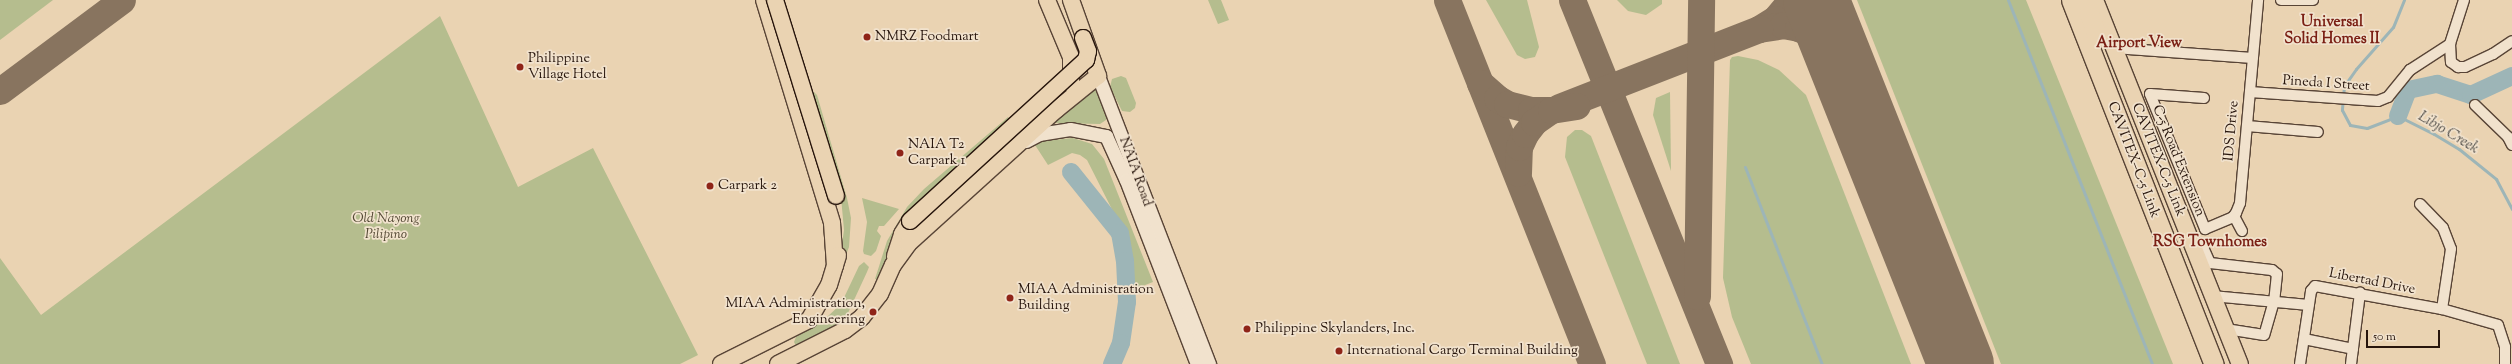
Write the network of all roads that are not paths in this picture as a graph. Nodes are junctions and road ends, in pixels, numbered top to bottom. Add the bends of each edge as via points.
1 (764, 0) edge
2 (775, 0) edge
3 (779, 0) edge
4 (1064, 0) edge
5 (1070, 0) edge
6 (2071, 0) edge
7 (2085, 0) edge
8 (2095, 0) edge
9 (2101, 0) edge
10 (2258, 0) edge
11 (2281, 0) edge
12 (2314, 0) edge
13 (2464, 0) edge
14 (1048, 3) edge
15 (770, 22) junction
16 (2512, 41) edge
17 (2450, 44) junction
18 (2114, 48) junction
19 (1071, 58) junction
20 (2253, 58) junction
21 (1098, 76) junction
22 (2250, 92) junction
23 (2204, 98) dead end
24 (1067, 101) junction
25 (2475, 105) dead end
26 (2247, 126) junction
27 (2318, 132) dead end
28 (2511, 139) edge
29 (1019, 144) junction
30 (2420, 204) dead end
31 (2234, 216) junction
32 (2205, 228) junction
33 (2242, 231) dead end
34 (2198, 246) junction
35 (893, 265) junction
36 (835, 266) junction
37 (2360, 293) junction
38 (2212, 296) junction
39 (2274, 301) junction
40 (2309, 305) junction
41 (2442, 309) junction
42 (2225, 329) junction
43 (781, 334) junction
44 (2304, 339) junction
45 (2353, 349) junction
46 (793, 357) junction
47 (721, 364) edge
48 (778, 364) edge
49 (1196, 364) edge
50 (1209, 364) edge
51 (2214, 364) edge
52 (2226, 364) edge
53 (2240, 364) edge
54 (2300, 364) edge
55 (2351, 364) edge
56 (2505, 364) edge

1 - 15 main road
2 - 36 main road, bridge via 836,196 841,220 840,244
3 - 15 main road
4 - 14 main road
5 - 21 main road
5 - 35 main road, bridge via 1088,51 1086,60 910,221 899,243
6 - 51 highway, CAVITEX–C-5 Link
7 - 52 highway, CAVITEX–C-5 Link via 2105,59
8 - 18 main road, CAVITEX-C-5 Link
9 - 18 main road
10 - 20 street, IDS Drive
11 - 12 street
13 - 17 street
14 - 19 main road
15 - 36 main road via 832,223
16 - 17 street via 2493,54 2465,67 2458,67 2451,62
17 - 22 street, Pineda I Street via 2410,70 2384,99 2348,100
18 - 20 street
18 - 34 main road, CAVITEX-C-5 Link
19 - 21 main road
19 - 24 main road via 1072,76
20 - 22 street, IDS Drive
21 - 24 main road, NAIA Road
21 - 50 street, NAIA Road
22 - 26 street, IDS Drive
23 - 32 street, C-5 Road Extension via 2150,94
24 - 29 main road, NAIA Road
25 - 28 street
26 - 27 street
26 - 31 street, IDS Drive via 2240,203
29 - 35 main road, NAIA Road via 908,244
29 - 49 street, NAIA Road via 1040,134 1070,129 1106,136 1126,180
30 - 41 street via 2443,228 2451,249
31 - 32 street
31 - 33 street
32 - 34 street
34 - 38 main road, CAVITEX-C-5 Link
34 - 39 street via 2210,264 2274,271 2277,277
35 - 46 main road, NAIA Road via 872,306 845,330
36 - 43 main road via 821,304 809,320
37 - 40 street, Libertad Drive via 2313,287
37 - 41 street, Libertad Drive
37 - 45 street
38 - 39 street
38 - 42 main road, CAVITEX-C-5 Link
39 - 40 street
39 - 42 street via 2264,335
40 - 44 street
41 - 56 street, Libertad Drive via 2498,324 2505,347
42 - 53 main road, CAVITEX-C-5 Link
43 - 46 main road
43 - 47 main road
44 - 45 street
44 - 54 street
45 - 55 street
46 - 48 main road, NAIA Road

